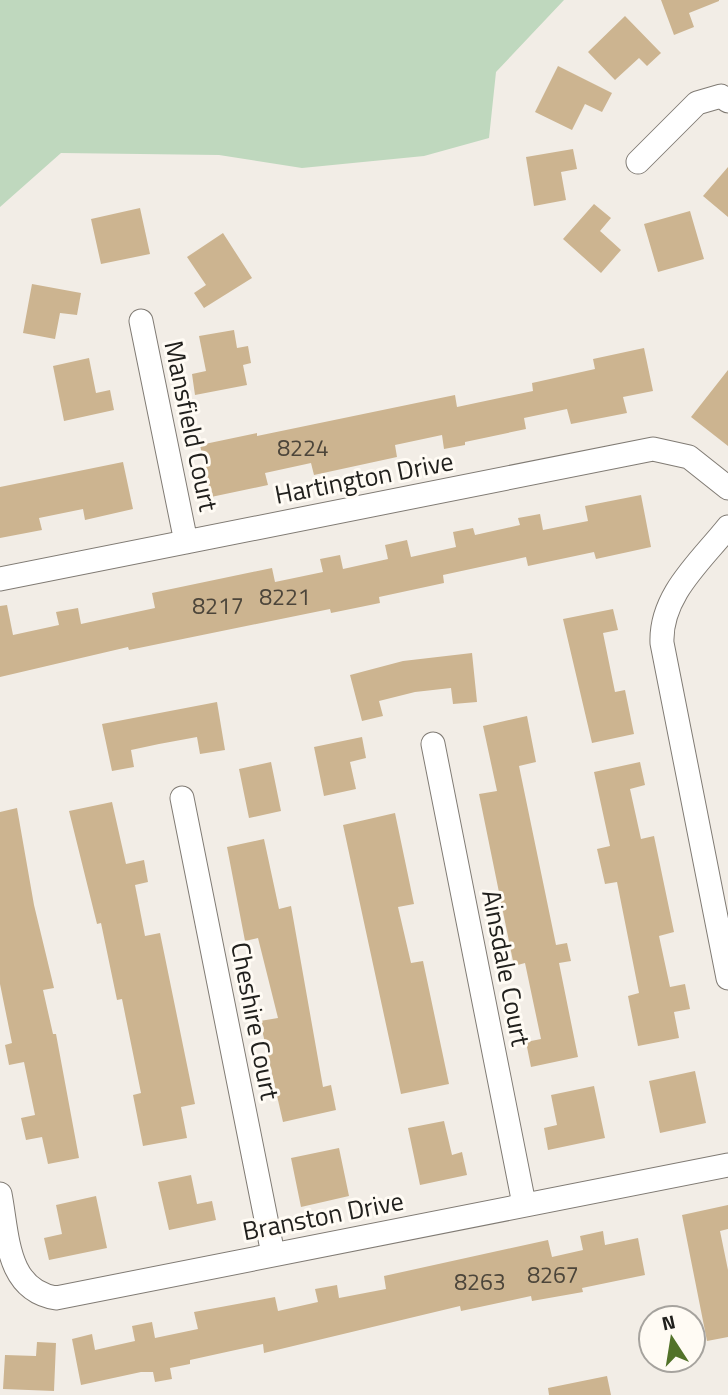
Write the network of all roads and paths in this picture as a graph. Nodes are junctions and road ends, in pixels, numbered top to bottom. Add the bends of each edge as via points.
1 (728, 101) edge
2 (638, 162) dead end
3 (141, 321) dead end
4 (728, 488) edge
5 (728, 527) edge
6 (186, 542) junction
7 (0, 579) edge
8 (433, 744) dead end
9 (182, 798) dead end
10 (728, 978) edge
11 (728, 1166) edge
12 (0, 1194) edge
13 (524, 1204) junction
14 (273, 1254) junction

1 - 2 street via 721,96 697,103
3 - 6 street, Mansfield Court
4 - 6 street, Hartington Drive via 689,457 653,449
5 - 10 street via 667,605 661,625
6 - 7 street, Hartington Drive
8 - 13 street, Ainsdale Court
9 - 14 street, Cheshire Court
11 - 13 street, Branston Drive
12 - 14 street, Branston Drive via 16,1272 43,1296 56,1298
13 - 14 street, Branston Drive

